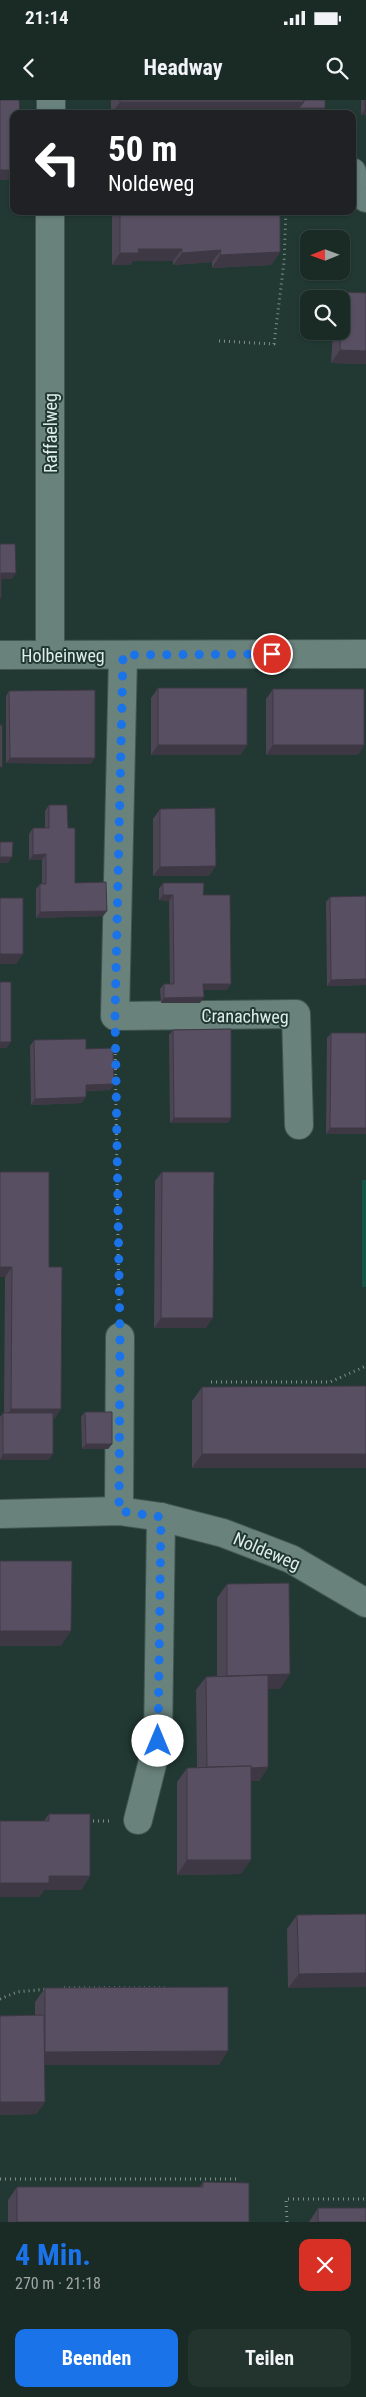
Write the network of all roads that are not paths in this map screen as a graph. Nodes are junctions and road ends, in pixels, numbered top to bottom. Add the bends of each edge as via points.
1 (356, 190) edge
2 (366, 198) edge
3 (50, 215) edge
4 (0, 654) edge
5 (50, 654) junction
6 (366, 654) edge
7 (123, 655) junction
8 (299, 1125) dead end
9 (120, 1337) road end
10 (119, 1511) junction
11 (0, 1514) edge
12 (161, 1517) junction
13 (366, 1603) edge
14 (138, 1820) road end

1 - 2 street
3 - 5 street, Raffaelweg
4 - 5 street, Holbeinweg
5 - 7 street, Holbeinweg
6 - 7 street, Holbeinweg
7 - 8 street, Cranachweg via 115,1006 296,1014
9 - 10 street
10 - 11 street, Noldeweg
10 - 12 street, Noldeweg
12 - 13 street, Noldeweg via 222,1533 291,1558
12 - 14 street via 158,1741

